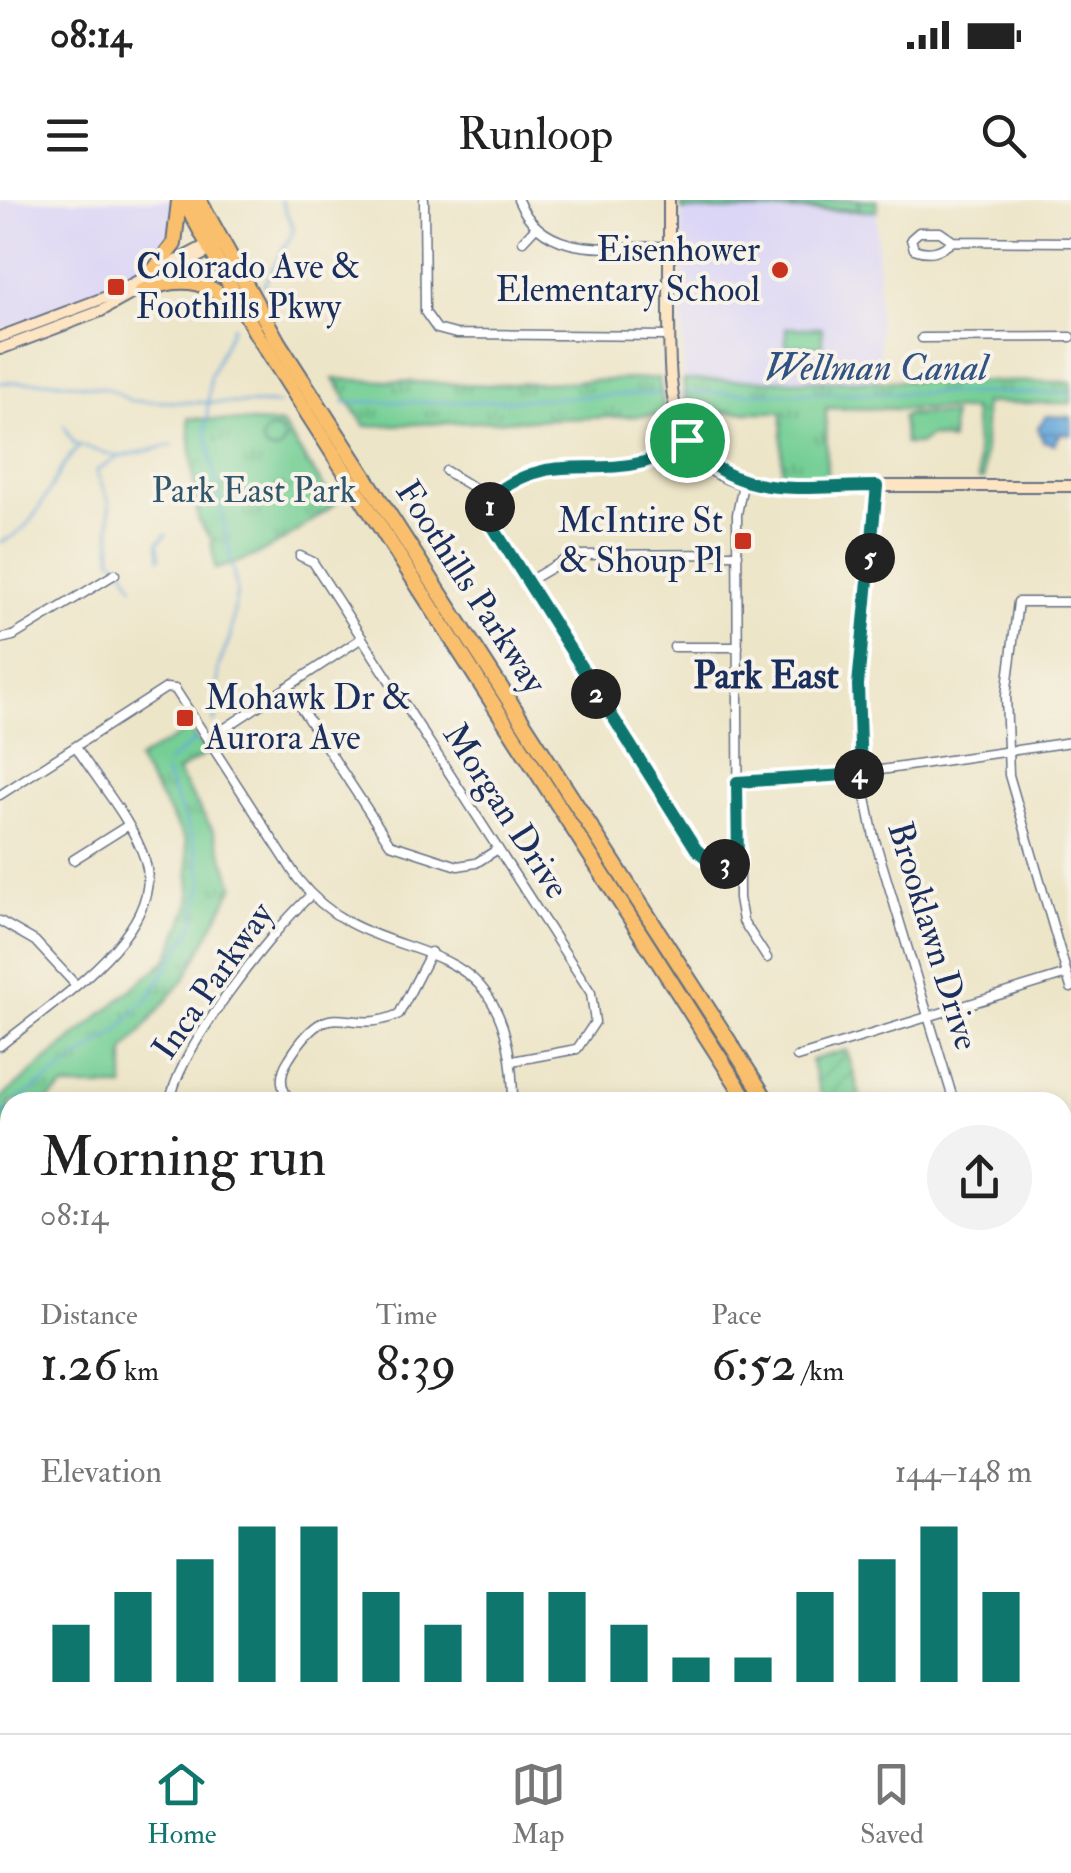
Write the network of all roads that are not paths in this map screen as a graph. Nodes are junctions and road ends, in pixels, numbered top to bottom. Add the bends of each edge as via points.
1 (181, 200) edge
2 (199, 200) edge
3 (424, 200) edge
4 (518, 200) edge
5 (669, 200) edge
6 (535, 228) junction
7 (523, 241) dead end
8 (953, 241) junction
9 (1071, 242) edge
10 (211, 246) junction
11 (669, 246) junction
12 (151, 274) junction
13 (142, 291) junction
14 (256, 333) junction
15 (670, 336) junction
16 (0, 337) edge
17 (1071, 337) edge
18 (922, 338) dead end
19 (0, 349) edge
20 (687, 440) junction
21 (446, 471) dead end
22 (744, 484) junction
23 (877, 486) junction
24 (1071, 486) edge
25 (492, 499) junction
26 (738, 554) junction
27 (300, 556) dead end
28 (115, 574) dead end
29 (525, 584) junction
30 (1071, 602) edge
31 (0, 638) edge
32 (362, 638) junction
33 (674, 647) dead end
34 (738, 647) junction
35 (286, 687) junction
36 (210, 738) junction
37 (1071, 742) edge
38 (76, 747) junction
39 (1007, 754) junction
40 (861, 774) junction
41 (737, 782) junction
42 (0, 795) edge
43 (127, 826) junction
44 (498, 849) junction
45 (73, 860) dead end
46 (738, 864) junction
47 (311, 896) junction
48 (0, 921) edge
49 (430, 952) junction
50 (766, 958) dead end
51 (1066, 974) junction
52 (74, 983) junction
53 (1071, 988) edge
54 (928, 1015) junction
55 (1, 1044) edge
56 (797, 1057) dead end
57 (512, 1061) junction
58 (173, 1092) edge
59 (286, 1092) edge
60 (513, 1092) edge
61 (742, 1092) edge
62 (762, 1092) edge
63 (951, 1092) edge

1 - 10 highway, Foothills Parkway
1 - 12 highway via 174,244
2 - 10 highway, Foothills Parkway
3 - 15 street via 425,312 437,328 456,334
4 - 6 street
5 - 11 street
6 - 7 street
6 - 11 street via 578,247
8 - 8 street via 940,252 921,252 912,238 940,232
8 - 9 street
10 - 12 street
10 - 13 street
10 - 14 highway, Foothills Parkway
10 - 62 highway, Foothills Parkway
11 - 15 street
12 - 16 street via 59,318
13 - 14 highway via 174,280 205,284 236,306
13 - 19 street
14 - 61 highway, Foothills Parkway
15 - 20 street via 670,400
17 - 18 street
20 - 22 street via 713,468
20 - 25 street via 638,464 545,468
21 - 25 street
22 - 23 street
22 - 26 street
23 - 24 street
23 - 40 street, Brooklawn Drive via 858,685
25 - 29 street via 490,528
26 - 29 street via 573,555
26 - 34 street
27 - 32 street, Morgan Drive via 313,562
28 - 31 street
29 - 46 street via 696,849 708,860
30 - 39 street via 1018,602 1006,696
32 - 35 street
32 - 44 street, Morgan Drive
33 - 34 street
34 - 41 street
35 - 36 street
35 - 44 street via 390,844 458,866
36 - 38 street via 180,694 166,688
36 - 47 street
37 - 39 street
38 - 42 street
38 - 43 street
39 - 40 street
39 - 51 street via 1016,808
40 - 41 street
40 - 54 street, Brooklawn Drive
41 - 46 street
43 - 45 street
43 - 52 street via 146,862 146,904 125,940
44 - 57 street, Morgan Drive via 591,993 596,1012 592,1032 577,1049
46 - 50 street via 740,911
47 - 49 street via 355,927
47 - 58 street, Inca Parkway via 262,947
48 - 52 street via 35,941
49 - 57 street via 486,994 504,1026
49 - 59 street via 400,1017 314,1024 282,1070
51 - 53 street
51 - 54 street
52 - 55 street
54 - 56 street
54 - 63 street, Brooklawn Drive
57 - 60 street

